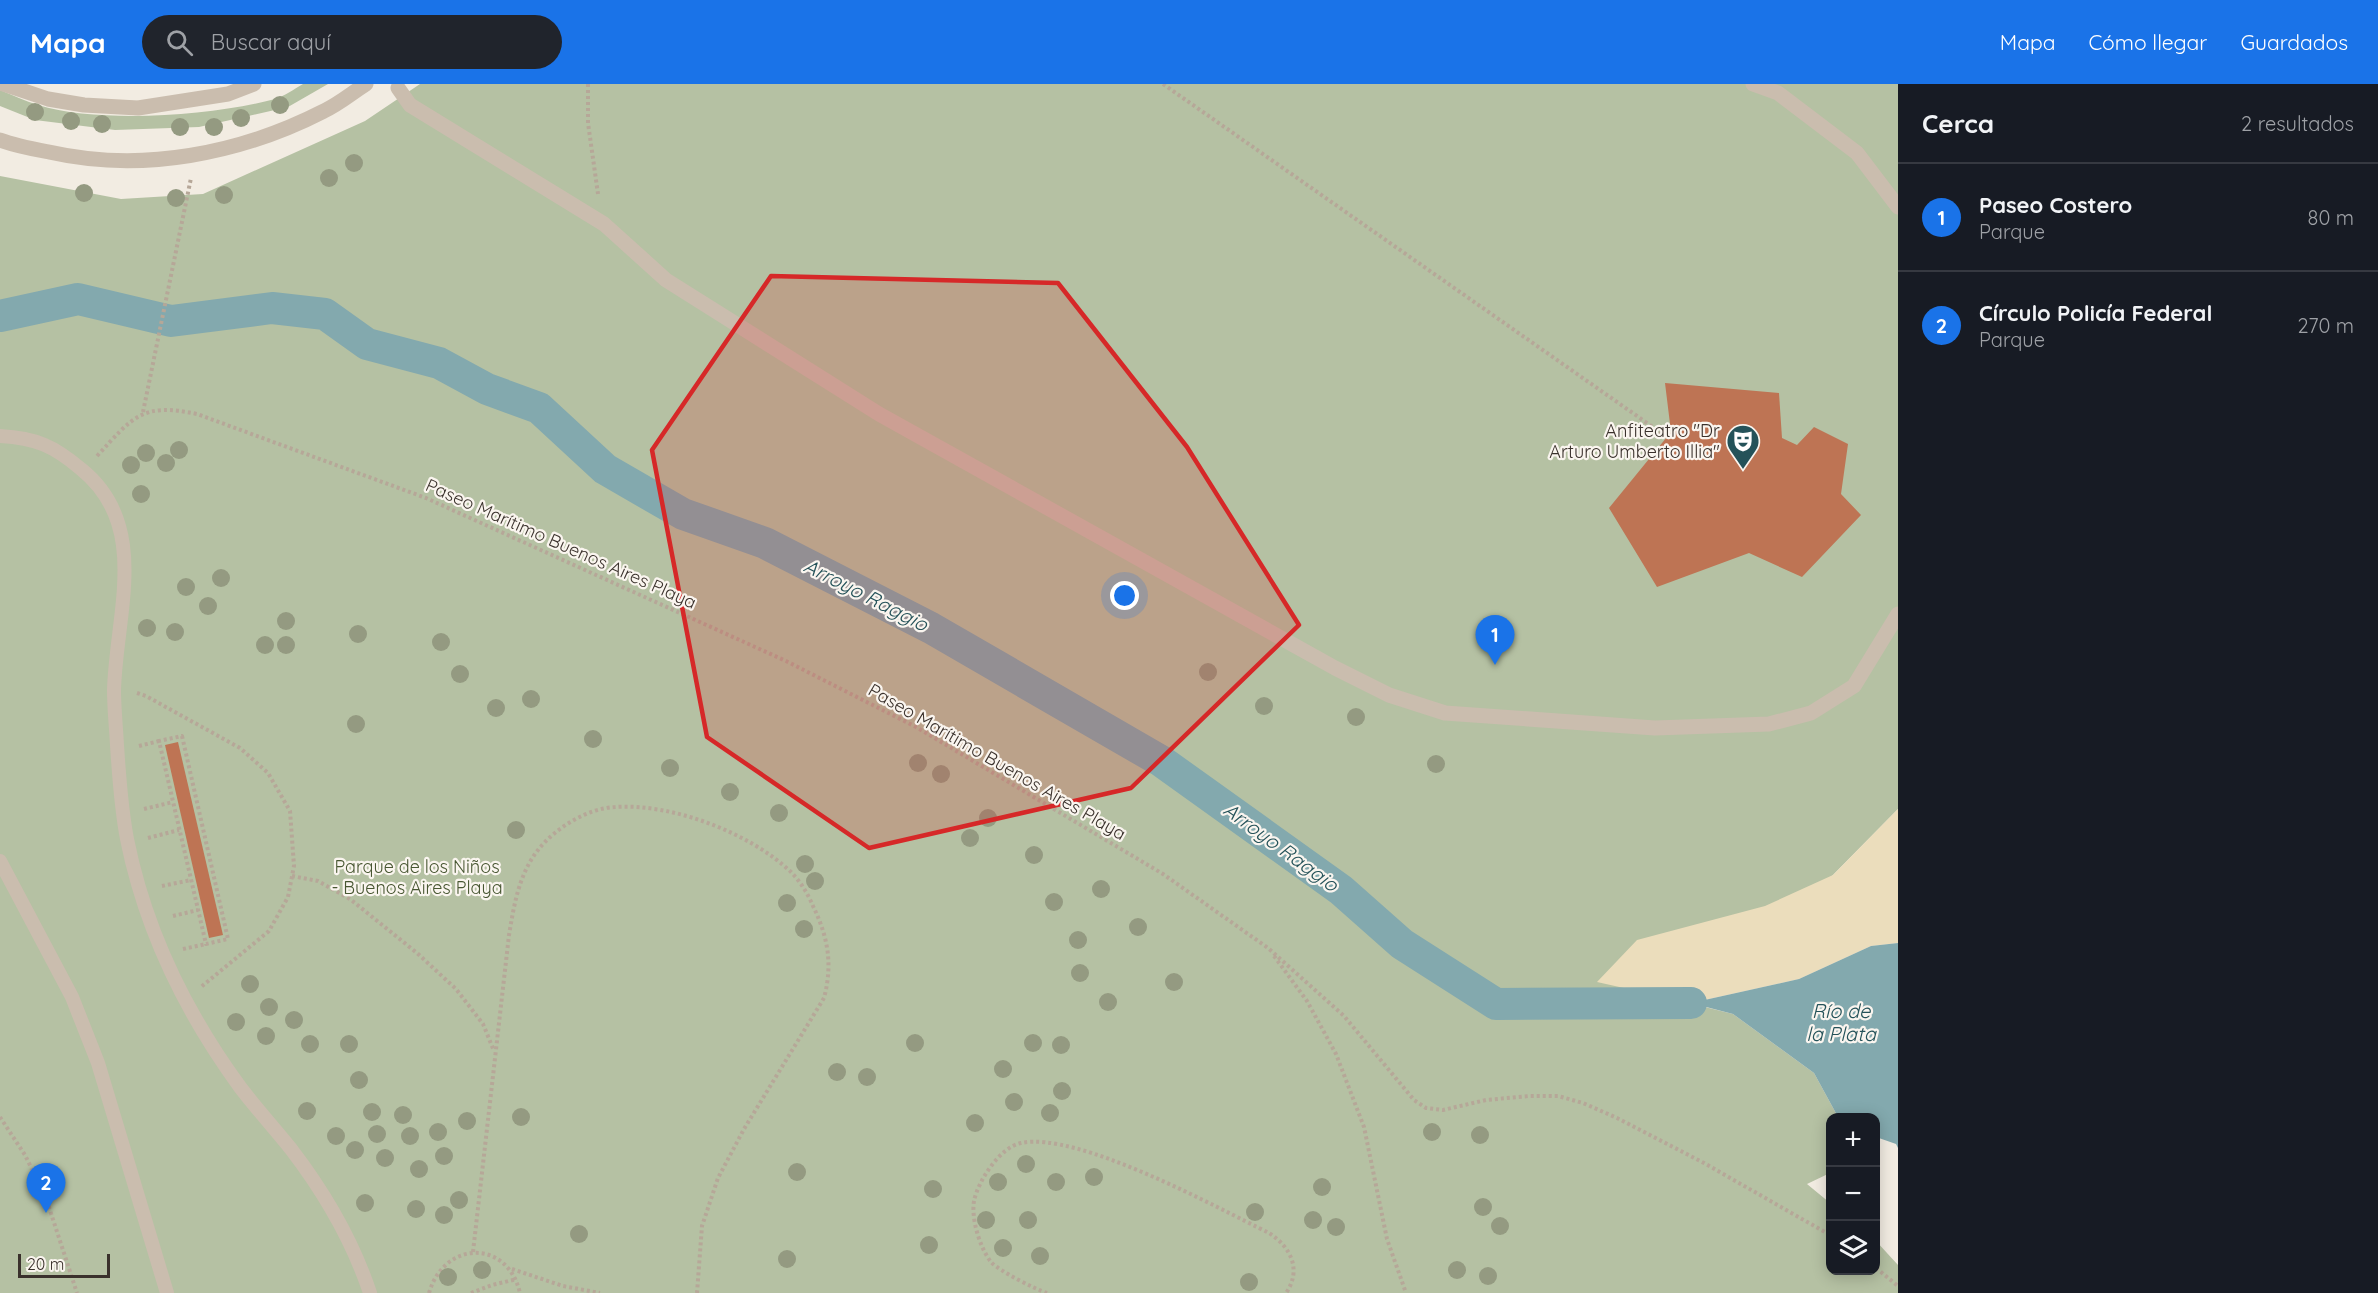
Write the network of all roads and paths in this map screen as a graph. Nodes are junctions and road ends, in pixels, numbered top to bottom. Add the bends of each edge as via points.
1 (3, 84) edge
2 (254, 84) edge
3 (366, 84) edge
4 (588, 84) edge
5 (1163, 84) edge
6 (1753, 84) edge
7 (398, 88) dead end
8 (0, 140) edge
9 (196, 156) junction
10 (1898, 207) edge
11 (604, 224) junction
12 (143, 412) junction
13 (0, 436) edge
14 (1666, 437) dead end
15 (94, 458) dead end
16 (1898, 614) edge
17 (130, 691) dead end
18 (159, 741) junction
19 (133, 747) dead end
20 (173, 802) junction
21 (138, 810) dead end
22 (180, 830) junction
23 (143, 839) dead end
24 (0, 861) edge
25 (292, 876) junction
26 (191, 880) junction
27 (156, 888) dead end
28 (198, 910) junction
29 (166, 918) dead end
30 (206, 944) junction
31 (1268, 948) junction
32 (179, 950) dead end
33 (198, 990) dead end
34 (495, 1051) junction
35 (0, 1117) edge
36 (1826, 1233) edge
37 (473, 1252) junction
38 (509, 1268) junction
39 (1880, 1272) edge
40 (517, 1279) junction
41 (1898, 1286) edge
42 (77, 1293) edge
43 (167, 1293) edge
44 (370, 1293) edge
45 (429, 1293) edge
46 (471, 1293) edge
47 (520, 1293) edge
48 (600, 1293) edge
49 (697, 1293) edge
50 (1047, 1293) edge
51 (1286, 1293) edge
52 (1406, 1293) edge

1 - 2 street via 48,99 138,108 228,94
3 - 9 street via 325,111 267,135
4 - 11 path via 588,123
5 - 14 path
6 - 10 street via 1778,93 1857,153
7 - 11 street via 410,105
8 - 9 street via 73,158 127,162
9 - 12 path
11 - 16 street via 666,280 879,414 1335,668 1389,695 1445,713 1655,728 1769,724 1811,713 1854,686
12 - 15 path
12 - 31 path, Paseo Marítimo Buenos Aires Playa via 170,408 197,414 426,498 786,661 916,727 1153,868
13 - 44 lane via 29,438 63,453 90,476 117,518 126,562 114,691 121,801 147,914 197,1022 240,1087 313,1180 349,1240
17 - 25 path via 240,748 268,773 290,811
18 - 19 path
18 - 20 path
18 - 30 path via 182,736 228,939
20 - 21 path
20 - 22 path
22 - 23 path
22 - 26 path
24 - 43 lane via 72,997 98,1063
25 - 33 path via 288,897 269,931
25 - 34 path via 318,881 350,898 417,953 456,989 483,1024
26 - 27 path
26 - 28 path
28 - 29 path
28 - 30 path
30 - 32 path
31 - 36 path, Paseo Marítimo Buenos Aires Playa via 1344,1016 1414,1100 1426,1108 1443,1110 1529,1096 1558,1096 1583,1103 1704,1163
31 - 52 path via 1307,1001 1336,1054 1364,1127 1387,1239
34 - 37 path
34 - 49 path via 518,888 538,850 570,820 614,807 661,810 733,833 792,873 823,926 830,960 829,979 824,998 718,1178 702,1226
35 - 42 path via 46,1198
37 - 38 path via 499,1259
37 - 45 path via 456,1256 443,1265
38 - 40 path
38 - 48 path via 563,1286
39 - 41 path
40 - 46 path
40 - 47 path
50 - 51 path via 991,1263 975,1229 974,1201 987,1171 1001,1154 1020,1143 1045,1143 1166,1181 1269,1233 1281,1241 1290,1255 1294,1280

